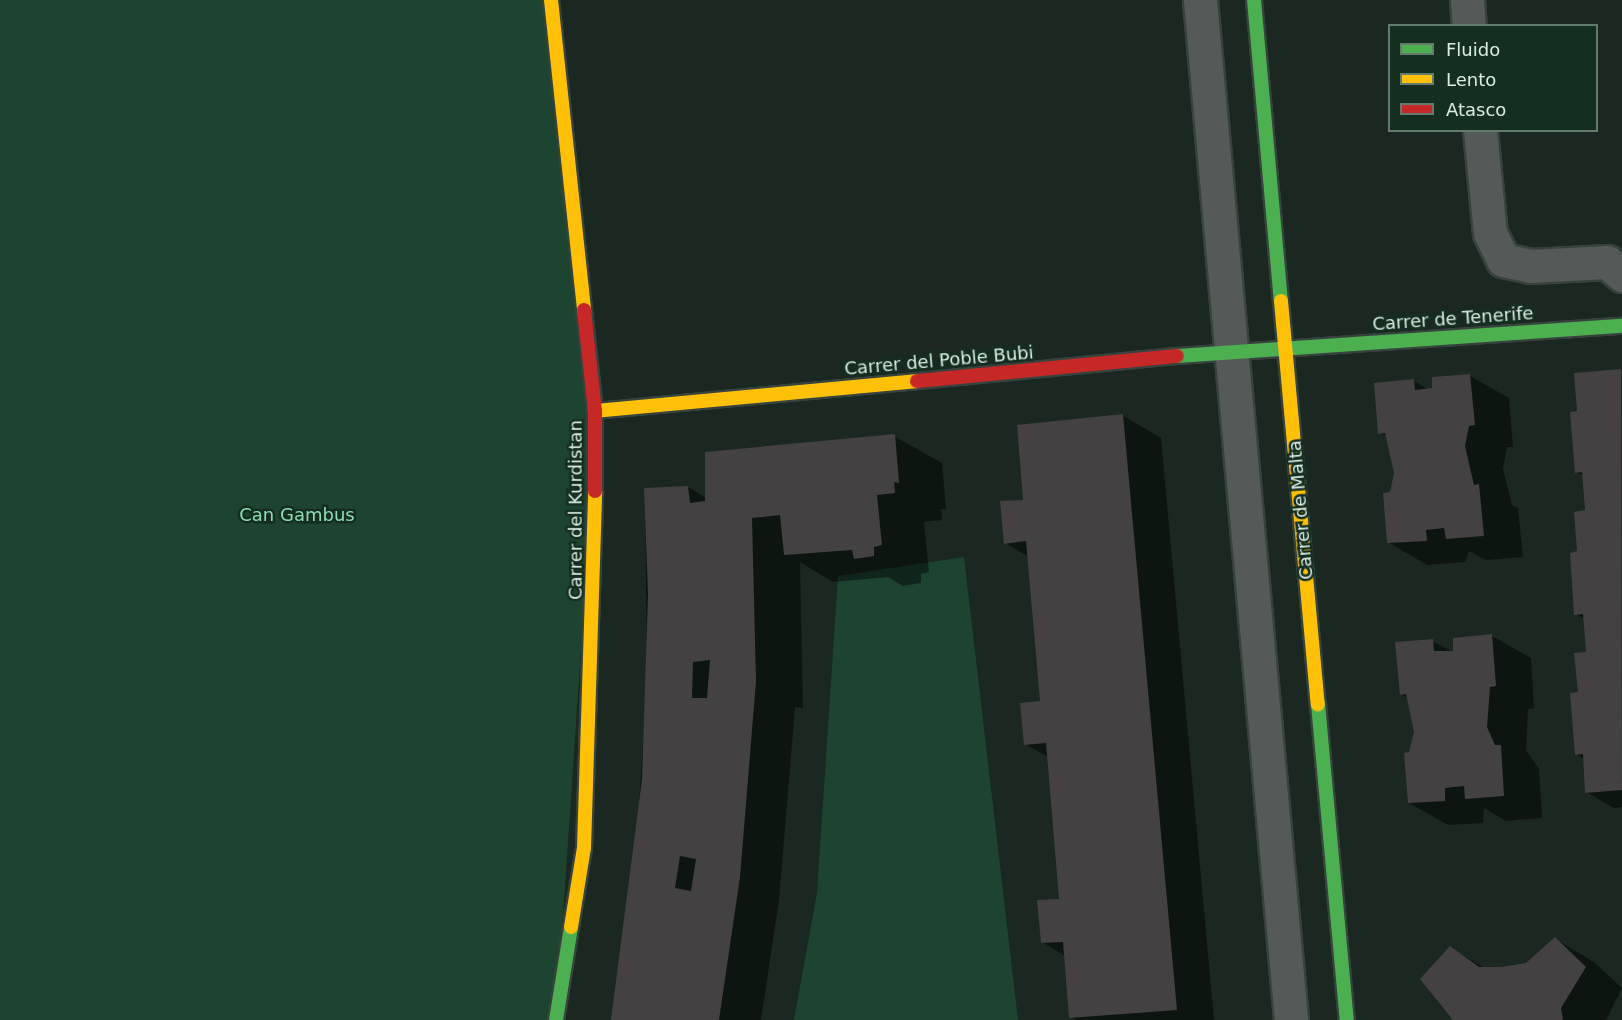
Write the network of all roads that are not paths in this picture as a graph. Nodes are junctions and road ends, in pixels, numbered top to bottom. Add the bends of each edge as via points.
1 (551, 0) edge
2 (1200, 0) edge
3 (1254, 0) edge
4 (1467, 0) edge
5 (1469, 24) edge
6 (1480, 132) edge
7 (1622, 274) edge
8 (1622, 326) edge
9 (1286, 349) junction
10 (1232, 351) junction
11 (595, 411) junction
12 (556, 1020) edge
13 (1291, 1020) edge
14 (1347, 1020) edge

1 - 11 street, Carrer del Kurdistan
2 - 10 street
3 - 9 street, Carrer de Malta
4 - 5 street
6 - 7 street via 1491,233 1503,260 1531,266 1606,262
8 - 9 street, Carrer de Tenerife
9 - 10 street, Carrer del Poble Bubi
9 - 14 street, Carrer de Malta
10 - 11 street, Carrer del Poble Bubi
10 - 13 street
11 - 12 street, Carrer del Kurdistan via 596,575 584,848

